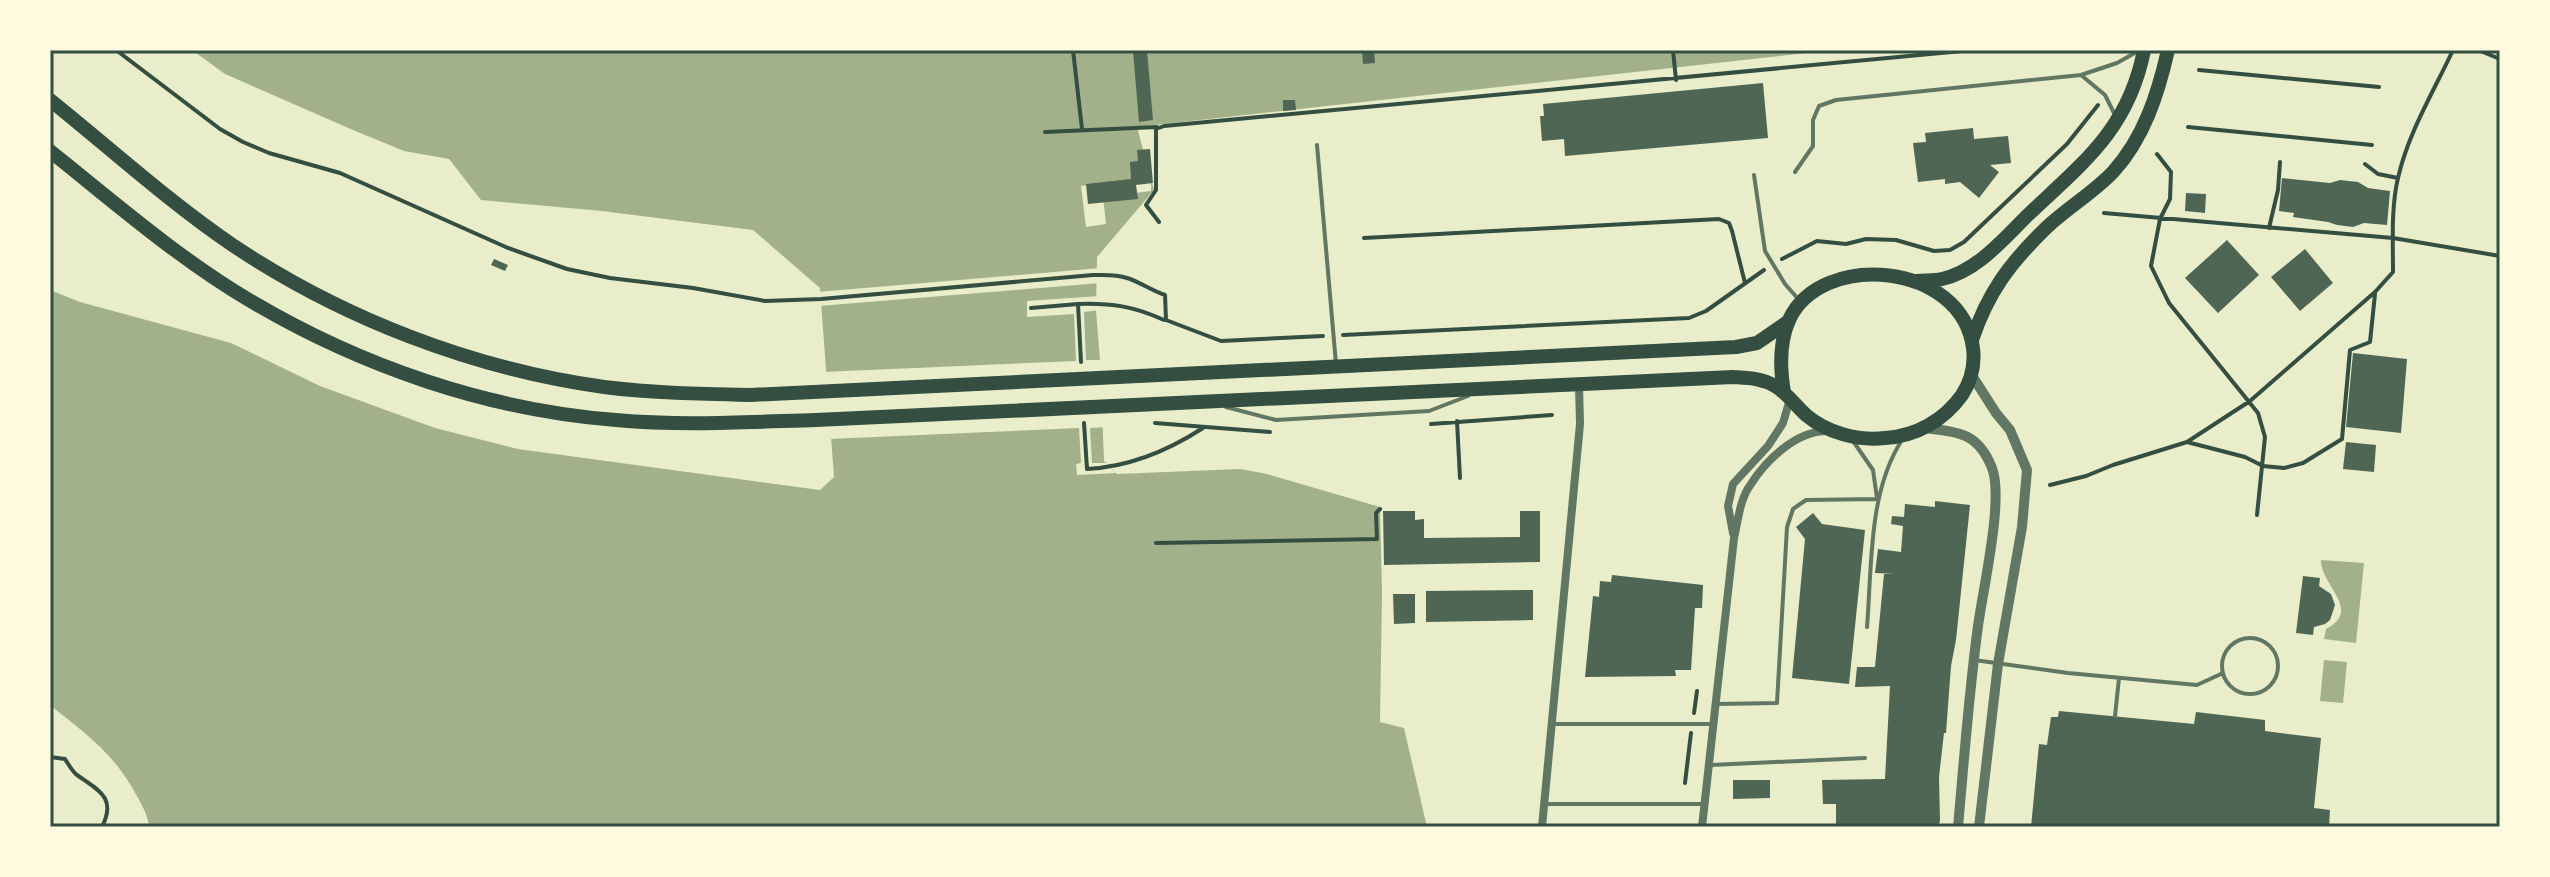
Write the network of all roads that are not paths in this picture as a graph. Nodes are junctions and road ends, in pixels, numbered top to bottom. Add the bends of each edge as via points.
1 (2142, 50) edge
2 (2168, 50) edge
3 (2081, 75) junction
4 (50, 100) edge
5 (2117, 120) junction
6 (1317, 145) dead end
7 (50, 151) edge
8 (1795, 172) dead end
9 (1754, 175) dead end
10 (1917, 281) junction
11 (1801, 303) junction
12 (1789, 321) junction
13 (1972, 340) junction
14 (1336, 366) junction
15 (1971, 374) junction
16 (1579, 385) junction
17 (1787, 396) junction
18 (1924, 428) junction
19 (1832, 430) junction
20 (1905, 434) junction
21 (1849, 436) junction
22 (1878, 499) junction
23 (1734, 538) junction
24 (1867, 627) dead end
25 (1974, 660) junction
26 (1998, 664) junction
27 (2223, 673) junction
28 (2119, 678) junction
29 (1715, 704) junction
30 (2115, 716) dead end
31 (1553, 724) junction
32 (1713, 724) junction
33 (1865, 758) dead end
34 (1709, 765) junction
35 (1545, 804) junction
36 (1705, 804) junction
37 (1542, 827) edge
38 (1702, 827) edge
39 (1958, 827) edge
40 (1979, 827) edge

1 - 3 lane
1 - 5 main road via 2140,71
2 - 13 main road via 2140,135 2113,172 2047,228 1994,287
3 - 5 lane via 2105,95
3 - 8 lane via 1836,100 1819,106 1813,146
4 - 14 main road via 230,243 327,300 378,323 544,376 698,394
5 - 10 main road via 2079,169 1979,260 1943,279
6 - 14 lane
7 - 16 main road via 249,300 357,355 475,396 532,409 694,424
9 - 11 lane via 1765,251
10 - 11 main road via 1868,274 1820,288
10 - 13 main road via 1954,305
11 - 12 main road
12 - 14 main road via 1747,346
12 - 17 main road via 1780,371
13 - 15 main road
15 - 18 main road via 1957,401
15 - 26 street via 2010,430 2027,470
16 - 17 main road via 1754,378
16 - 31 street
17 - 19 main road via 1813,421
17 - 23 street via 1783,423 1733,484 1728,506
18 - 20 main road
18 - 25 street via 1963,433 1979,446 1997,483
19 - 21 main road
19 - 23 street via 1812,431 1792,441 1749,485
20 - 21 main road via 1882,439
20 - 22 lane
21 - 22 lane via 1873,470
22 - 24 lane
22 - 29 lane via 1806,500 1793,509 1787,527 1777,703
23 - 29 street
25 - 26 lane
25 - 39 street
26 - 28 lane
26 - 40 street
27 - 27 lane via 2233,688 2251,694 2274,680 2278,662 2262,640 2244,639 2228,648
27 - 28 lane via 2197,685
28 - 30 lane
29 - 32 street
31 - 32 lane
31 - 35 street
32 - 34 street
33 - 34 lane
34 - 36 street
35 - 36 lane
35 - 37 street
36 - 38 street

